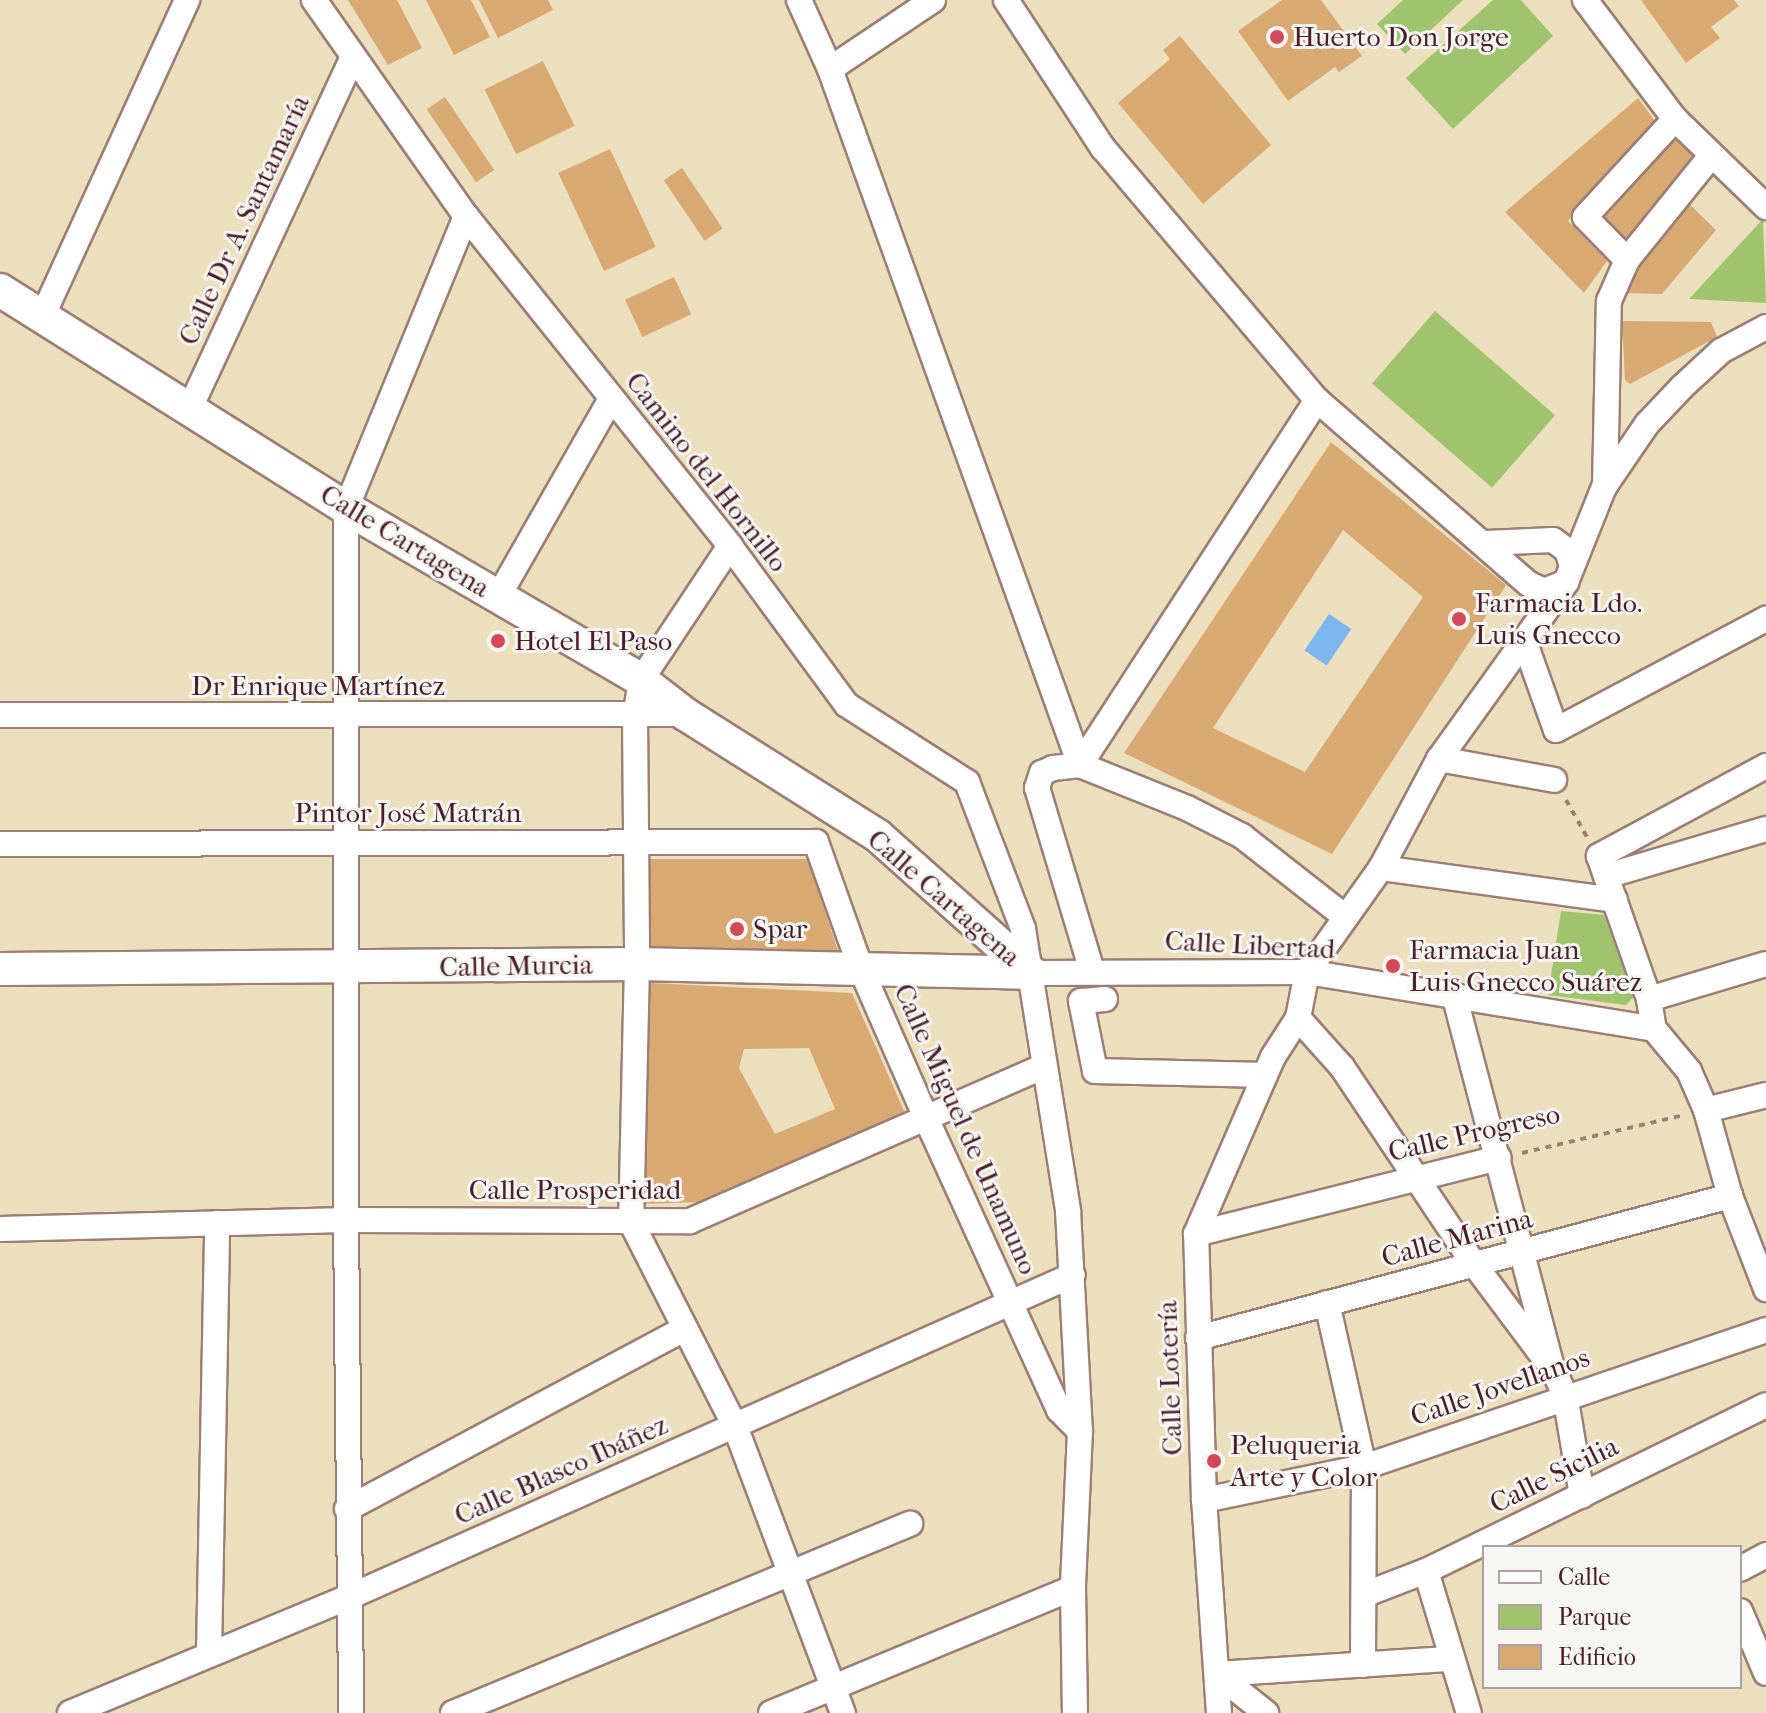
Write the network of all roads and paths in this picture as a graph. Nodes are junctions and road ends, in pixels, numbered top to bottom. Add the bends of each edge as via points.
1 (187, 0) edge
2 (314, 0) edge
3 (799, 0) edge
4 (933, 0) edge
5 (1006, 0) edge
6 (1585, 0) edge
7 (353, 57) junction
8 (830, 69) junction
9 (1675, 119) junction
10 (1710, 157) junction
11 (1766, 207) edge
12 (466, 216) junction
13 (1627, 260) junction
14 (0, 290) edge
15 (42, 317) junction
16 (1766, 327) edge
17 (611, 399) junction
18 (1317, 400) junction
19 (190, 408) junction
20 (1604, 487) junction
21 (346, 508) junction
22 (1595, 516) junction
23 (1544, 541) junction
24 (1486, 543) junction
25 (730, 546) junction
26 (1569, 574) junction
27 (1527, 581) junction
28 (498, 597) junction
29 (1766, 619) edge
30 (1528, 637) junction
31 (641, 680) junction
32 (685, 714) junction
33 (0, 715) edge
34 (348, 717) junction
35 (635, 717) junction
36 (1439, 759) junction
37 (1080, 765) junction
38 (1766, 766) edge
39 (1554, 780) dead end
40 (848, 820) junction
41 (1766, 829) edge
42 (346, 841) junction
43 (816, 842) junction
44 (0, 844) edge
45 (637, 844) junction
46 (1602, 866) junction
47 (1381, 868) junction
48 (1615, 900) junction
49 (1344, 916) junction
50 (637, 964) junction
51 (1766, 964) edge
52 (0, 969) edge
53 (342, 969) junction
54 (861, 969) junction
55 (1092, 971) junction
56 (1307, 972) junction
57 (1032, 973) junction
58 (1455, 998) junction
59 (1105, 999) dead end
60 (1649, 999) junction
61 (1298, 1018) junction
62 (1654, 1029) junction
63 (1269, 1066) junction
64 (1043, 1067) junction
65 (1766, 1095) edge
66 (1706, 1110) junction
67 (926, 1118) junction
68 (1499, 1158) junction
69 (1417, 1177) junction
70 (1730, 1196) junction
71 (346, 1220) junction
72 (631, 1222) junction
73 (217, 1223) junction
74 (0, 1229) edge
75 (1196, 1234) junction
76 (1524, 1252) junction
77 (1474, 1264) junction
78 (1073, 1275) junction
79 (1766, 1289) edge
80 (1011, 1302) junction
81 (1327, 1303) junction
82 (684, 1329) junction
83 (1766, 1330) edge
84 (1198, 1338) junction
85 (1552, 1367) junction
86 (1565, 1395) junction
87 (1766, 1405) edge
88 (735, 1426) junction
89 (1080, 1431) junction
90 (1364, 1467) junction
91 (1582, 1496) junction
92 (1204, 1500) junction
93 (347, 1509) junction
94 (910, 1524) dead end
95 (1766, 1555) edge
96 (1742, 1568) edge
97 (1426, 1571) junction
98 (790, 1573) junction
99 (1073, 1588) junction
100 (1366, 1594) junction
101 (349, 1597) junction
102 (1742, 1616) edge
103 (209, 1653) junction
104 (1452, 1659) junction
105 (1363, 1665) junction
106 (1766, 1673) edge
107 (1217, 1674) junction
108 (833, 1687) junction
109 (494, 1705) edge
110 (70, 1713) edge
111 (351, 1713) edge
112 (453, 1713) edge
113 (771, 1713) edge
114 (843, 1713) edge
115 (1075, 1713) edge
116 (1219, 1713) edge
117 (1266, 1713) edge
118 (1469, 1713) edge

1 - 15 street
2 - 7 street, Camino del Hornillo
3 - 8 street
4 - 8 street
5 - 18 street via 1103,148
6 - 9 street
7 - 12 street, Camino del Hornillo
7 - 19 street, Calle Dr A. Santamaría
8 - 37 street
9 - 10 street
9 - 13 street via 1585,217
10 - 11 street
10 - 13 street
12 - 17 street, Camino del Hornillo
12 - 21 street
13 - 20 street via 1609,301
14 - 15 main road, Calle Cartagena
15 - 19 main road, Calle Cartagena
16 - 20 street via 1721,351 1682,387 1647,424
17 - 25 street, Camino del Hornillo
17 - 28 street
18 - 24 street
18 - 37 street
19 - 21 main road, Calle Cartagena
20 - 22 street
21 - 28 main road, Calle Cartagena
21 - 34 street
22 - 23 street
22 - 26 street
23 - 24 street
23 - 26 street via 1567,550
23 - 27 street via 1523,554
24 - 27 street
25 - 31 street
25 - 57 street, Camino del Hornillo via 847,705 967,782 1023,929
26 - 27 street via 1544,591
26 - 30 street
27 - 30 street
28 - 31 main road, Calle Cartagena
29 - 30 street via 1556,730
30 - 36 street
31 - 32 main road, Calle Cartagena
31 - 35 street
32 - 35 street, Dr Enrique Martínez
32 - 40 main road, Calle Cartagena
33 - 34 street, Dr Enrique Martínez
34 - 35 street, Dr Enrique Martínez
34 - 42 street
35 - 45 street
36 - 39 street
36 - 47 street
37 - 49 street via 1242,836
37 - 55 street via 1042,773 1037,788
38 - 46 street
40 - 43 street
40 - 57 main road, Calle Cartagena via 878,836
41 - 46 street
42 - 44 street, Pintor José Matrán
42 - 45 street, Pintor José Matrán
42 - 53 street
43 - 45 street, Pintor José Matrán
43 - 54 street, Calle Miguel de Unamuno
45 - 50 street
46 - 48 street
47 - 48 street
47 - 49 street
48 - 60 street
49 - 56 street
50 - 53 main road, Calle Murcia
50 - 54 main road, Calle Murcia
50 - 72 street
51 - 60 street
52 - 53 main road, Calle Murcia
53 - 71 street
54 - 57 main road, Calle Murcia
54 - 67 street, Calle Miguel de Unamuno
55 - 56 street, Calle Libertad
55 - 57 street, Calle Libertad
56 - 58 street, Calle Libertad
56 - 61 street
57 - 64 street, Camino del Hornillo
58 - 62 street, Calle Libertad
58 - 68 street
59 - 63 street via 1081,1001 1095,1071
60 - 62 street
61 - 63 street, Calle Lotería
61 - 69 street via 1342,1067
62 - 66 street via 1689,1071
63 - 75 street, Calle Lotería
64 - 67 street, Calle Prosperidad
64 - 78 street, Camino del Hornillo
65 - 66 street
66 - 68 path, Calle Progreso
66 - 70 street
67 - 72 street, Calle Prosperidad via 690,1221
67 - 80 street, Calle Miguel de Unamuno
68 - 69 street, Calle Progreso
68 - 76 street
69 - 75 street, Calle Progreso
69 - 77 street
70 - 76 street, Calle Marina
70 - 79 street
71 - 72 street, Calle Prosperidad
71 - 73 street, Calle Prosperidad
71 - 93 street
72 - 82 street
73 - 74 street, Calle Prosperidad
73 - 103 street
75 - 84 street, Calle Lotería
76 - 77 street, Calle Marina
76 - 85 street
77 - 81 street, Calle Marina
77 - 85 street
78 - 80 street, Calle Blasco Ibáñez
78 - 89 street, Camino del Hornillo
80 - 88 street, Calle Blasco Ibáñez
80 - 89 street, Calle Miguel de Unamuno via 1059,1410
81 - 84 street, Calle Marina
81 - 90 street
82 - 88 street
82 - 93 street
83 - 86 street, Calle Jovellanos
84 - 92 street, Calle Lotería
85 - 86 street
86 - 90 street, Calle Jovellanos
86 - 91 street
87 - 91 street, Calle Sicilia
88 - 98 street
88 - 101 street, Calle Blasco Ibáñez
89 - 99 street, Camino del Hornillo
90 - 92 street, Calle Jovellanos
90 - 100 street
91 - 97 street, Calle Sicilia
92 - 107 street, Calle Lotería
93 - 101 street
94 - 98 street
95 - 96 street
97 - 100 street, Calle Sicilia
97 - 104 street
98 - 108 street
98 - 109 street
99 - 108 street
99 - 115 street, Camino del Hornillo
100 - 105 street
101 - 103 street, Calle Blasco Ibáñez
101 - 111 street
102 - 106 street
103 - 110 street, Calle Blasco Ibáñez
104 - 105 street
104 - 118 street
105 - 107 street
107 - 116 street, Calle Lotería
107 - 117 street
108 - 113 street
108 - 114 street
109 - 112 street

